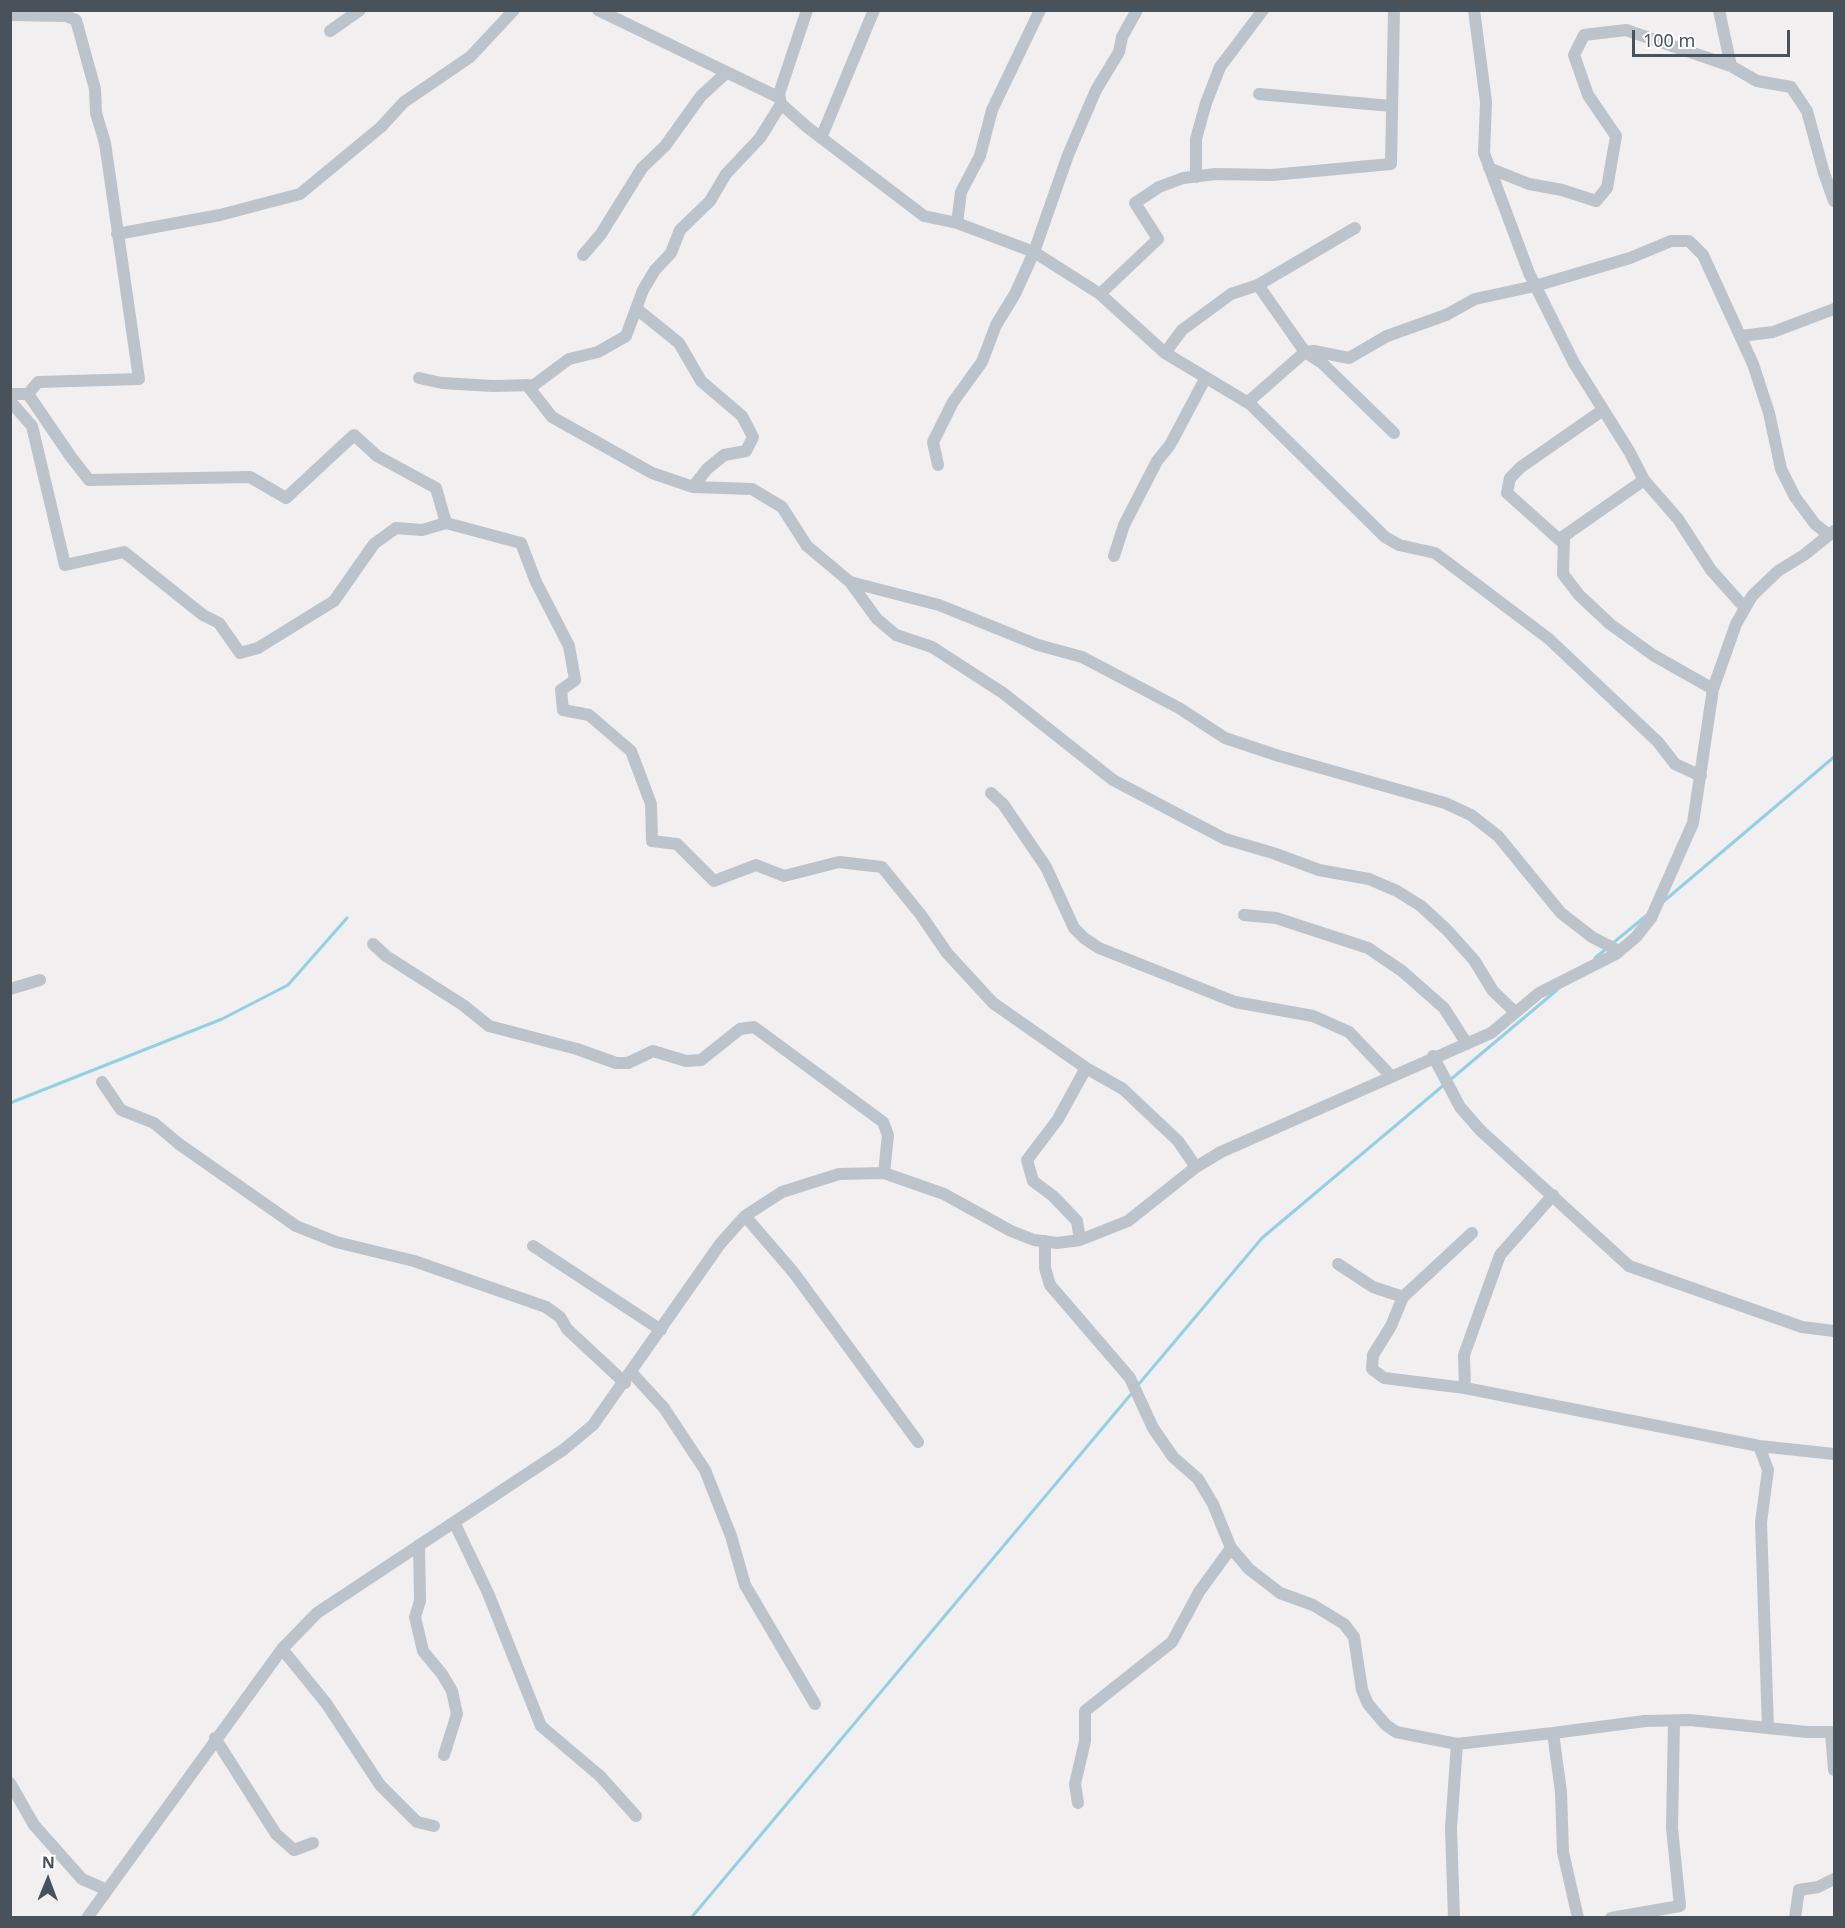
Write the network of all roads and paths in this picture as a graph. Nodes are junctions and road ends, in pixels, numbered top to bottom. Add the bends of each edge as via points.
1 (360, 10) edge
2 (514, 10) edge
3 (598, 10) edge
4 (807, 10) edge
5 (873, 10) edge
6 (1040, 10) edge
7 (1137, 10) edge
8 (1263, 10) edge
9 (1394, 10) edge
10 (1474, 10) edge
11 (1719, 10) edge
12 (29, 13) edge
13 (10, 15) edge
14 (330, 31) dead end
15 (1731, 66) junction
16 (726, 72) junction
17 (1260, 94) dead end
18 (780, 101) junction
19 (1391, 106) junction
20 (821, 138) junction
21 (1489, 168) junction
22 (1196, 177) junction
23 (1834, 201) edge
24 (957, 223) junction
25 (1355, 228) dead end
26 (117, 234) junction
27 (1034, 252) junction
28 (583, 255) dead end
29 (1258, 285) junction
30 (1535, 286) junction
31 (1100, 294) junction
32 (1834, 309) edge
33 (638, 310) junction
34 (1741, 336) junction
35 (1305, 352) junction
36 (1165, 353) junction
37 (419, 378) dead end
38 (1205, 379) junction
39 (527, 385) junction
40 (10, 394) edge
41 (28, 394) junction
42 (10, 400) edge
43 (1248, 402) junction
44 (1603, 410) junction
45 (1394, 433) dead end
46 (938, 465) dead end
47 (1644, 480) junction
48 (693, 487) junction
49 (446, 523) junction
50 (1832, 533) edge
51 (1563, 543) junction
52 (1114, 556) dead end
53 (850, 582) junction
54 (1745, 608) junction
55 (1713, 689) junction
56 (1701, 776) junction
57 (991, 793) dead end
58 (1244, 915) dead end
59 (373, 944) dead end
60 (1619, 951) junction
61 (40, 980) dead end
62 (10, 990) edge
63 (1515, 1012) junction
64 (1467, 1044) junction
65 (1433, 1056) junction
66 (1086, 1068) junction
67 (1390, 1075) junction
68 (102, 1082) dead end
69 (1196, 1167) junction
70 (884, 1173) junction
71 (1553, 1195) junction
72 (745, 1216) junction
73 (1472, 1233) dead end
74 (1080, 1240) junction
75 (1045, 1242) junction
76 (533, 1246) dead end
77 (1338, 1264) dead end
78 (1403, 1297) junction
79 (661, 1330) junction
80 (1834, 1331) edge
81 (628, 1378) junction
82 (1465, 1388) junction
83 (918, 1442) dead end
84 (1759, 1446) junction
85 (1834, 1454) edge
86 (454, 1522) junction
87 (419, 1545) junction
88 (1231, 1548) junction
89 (282, 1649) junction
90 (815, 1704) dead end
91 (1674, 1721) junction
92 (1768, 1728) junction
93 (1833, 1732) edge
94 (1553, 1733) junction
95 (215, 1738) junction
96 (1457, 1744) junction
97 (444, 1755) dead end
98 (1834, 1770) edge
99 (11, 1787) edge
100 (1078, 1803) dead end
101 (636, 1816) dead end
102 (434, 1826) dead end
103 (313, 1843) dead end
104 (1834, 1879) edge
105 (106, 1890) junction
106 (87, 1917) edge
107 (1454, 1917) edge
108 (1578, 1917) edge
109 (1611, 1917) edge
110 (1796, 1917) edge

1 - 14 street
2 - 26 street via 470,57 404,102 381,127 300,194 220,215
3 - 16 street
4 - 18 street via 781,83
5 - 20 street
6 - 24 street via 992,111 980,156 961,192
7 - 27 street via 1068,155
8 - 22 street via 1220,67 1196,139
9 - 19 street
10 - 21 street via 1486,102 1484,143
11 - 15 street
12 - 13 street
12 - 26 street via 76,20 95,89
15 - 21 street via 1626,30 1584,35 1574,55 1588,95 1616,136 1607,188 1596,201 1529,184
15 - 23 street via 1757,81 1791,87 1808,111
16 - 18 street
16 - 28 street via 700,96 665,146 642,168 601,234
17 - 19 street
18 - 20 street
18 - 33 street via 760,138 726,174 710,201 680,230 671,253 643,290
19 - 22 street via 1390,164 1272,175
20 - 24 street via 914,210
21 - 30 street
22 - 31 street via 1159,187 1135,203 1158,239
24 - 27 street
25 - 29 street
26 - 41 street via 139,379 38,382
27 - 31 street
27 - 46 street via 996,325 982,362 953,402 933,442
29 - 35 street
29 - 36 street via 1231,294 1209,309 1182,330
30 - 34 street via 1630,258 1671,241 1689,241 1703,255
30 - 35 street via 1475,299 1446,315 1387,336 1349,358
30 - 44 street
31 - 36 street
32 - 34 street via 1773,332
33 - 39 street via 626,336 598,352 569,359 534,385
33 - 48 street via 679,343 701,381 742,416 753,437 746,451 724,455
34 - 50 street via 1761,386 1781,469 1795,498 1815,524
35 - 43 street
35 - 45 street via 1322,363
36 - 38 street
37 - 39 street via 463,384
38 - 43 street
38 - 52 street via 1124,525
39 - 48 street via 552,417 652,473
40 - 41 street
41 - 49 street via 89,480 250,477 286,498 354,435 377,456 436,488
42 - 49 street via 32,426 65,565 123,552 219,624 240,653 258,648 334,601 374,544 396,528 422,530
43 - 56 street via 1384,537 1399,545 1435,553 1462,571 1549,639 1658,742 1678,767
44 - 47 street
44 - 51 street via 1510,478 1507,493
47 - 51 street via 1564,536
47 - 54 street via 1678,519 1711,570
48 - 53 street via 752,489 782,507 807,546
49 - 66 street via 521,543 569,646 575,680 561,690 563,710 589,715 631,751 651,804 652,841 677,844 714,881 756,865 784,876 839,862 882,867 947,953 993,1003
50 - 54 street via 1778,571
51 - 55 street via 1563,574 1579,595 1610,624 1653,655
53 - 60 street via 939,605 1038,645 1082,657 1179,708 1225,738 1445,803 1471,815 1498,836 1561,913 1592,937
53 - 63 street via 877,619 896,635 932,647 1003,693 1113,780 1225,839 1318,870 1368,879 1421,906 1474,960 1493,991
54 - 55 street
55 - 56 street
56 - 60 street via 1694,823 1651,918
57 - 67 street via 1003,804 1046,867 1074,928 1084,938 1099,948 1235,1002 1313,1016 1349,1032
58 - 64 street via 1276,918 1368,948 1402,971 1444,1008
59 - 70 street via 489,1026 616,1063 628,1063 652,1052 686,1061 701,1060 740,1029 754,1027 883,1122 888,1135
60 - 63 street via 1539,993
61 - 62 street
63 - 64 street via 1491,1033
64 - 65 street
65 - 67 street
65 - 71 street via 1460,1107
66 - 69 street via 1123,1089 1178,1141
66 - 74 street via 1058,1119 1027,1160 1033,1180 1077,1221
67 - 69 street
68 - 81 street via 121,1110 154,1124 296,1226 336,1242 414,1261 546,1307
69 - 74 street via 1128,1221
70 - 72 street via 840,1174 806,1182
70 - 75 street via 944,1194 1011,1231
71 - 80 street via 1629,1266 1802,1327
71 - 82 street via 1500,1255 1464,1355
72 - 79 street via 720,1244
72 - 83 street via 794,1273
73 - 78 street
74 - 75 street
75 - 88 street via 1045,1268 1050,1285 1130,1378 1153,1428 1173,1458 1198,1479 1213,1504
76 - 79 street
77 - 78 street via 1373,1287
78 - 82 street via 1373,1354 1372,1369 1384,1378
79 - 81 street
81 - 86 street via 593,1425
81 - 90 street via 664,1408 705,1470 746,1585
82 - 84 street
84 - 85 street
84 - 92 street via 1768,1470 1761,1522
86 - 87 street
86 - 101 street via 488,1593 541,1726 600,1776
87 - 89 street via 317,1613
87 - 97 street via 420,1601 415,1617 423,1651 447,1682 457,1714
88 - 96 street via 1249,1569 1280,1593 1313,1605 1344,1624 1354,1637 1362,1690 1386,1725 1396,1732
88 - 100 street via 1199,1592 1172,1642 1085,1710 1085,1741 1075,1784
89 - 95 street
89 - 102 street via 326,1703 380,1785 417,1822
91 - 92 street
91 - 94 street
91 - 109 street via 1672,1828 1680,1906
92 - 93 street
93 - 98 street
94 - 96 street
94 - 108 street via 1563,1851
95 - 103 street via 276,1834 294,1850
95 - 105 street
96 - 107 street via 1451,1827
99 - 105 street via 34,1825 82,1879
104 - 110 street via 1799,1890
105 - 106 street

